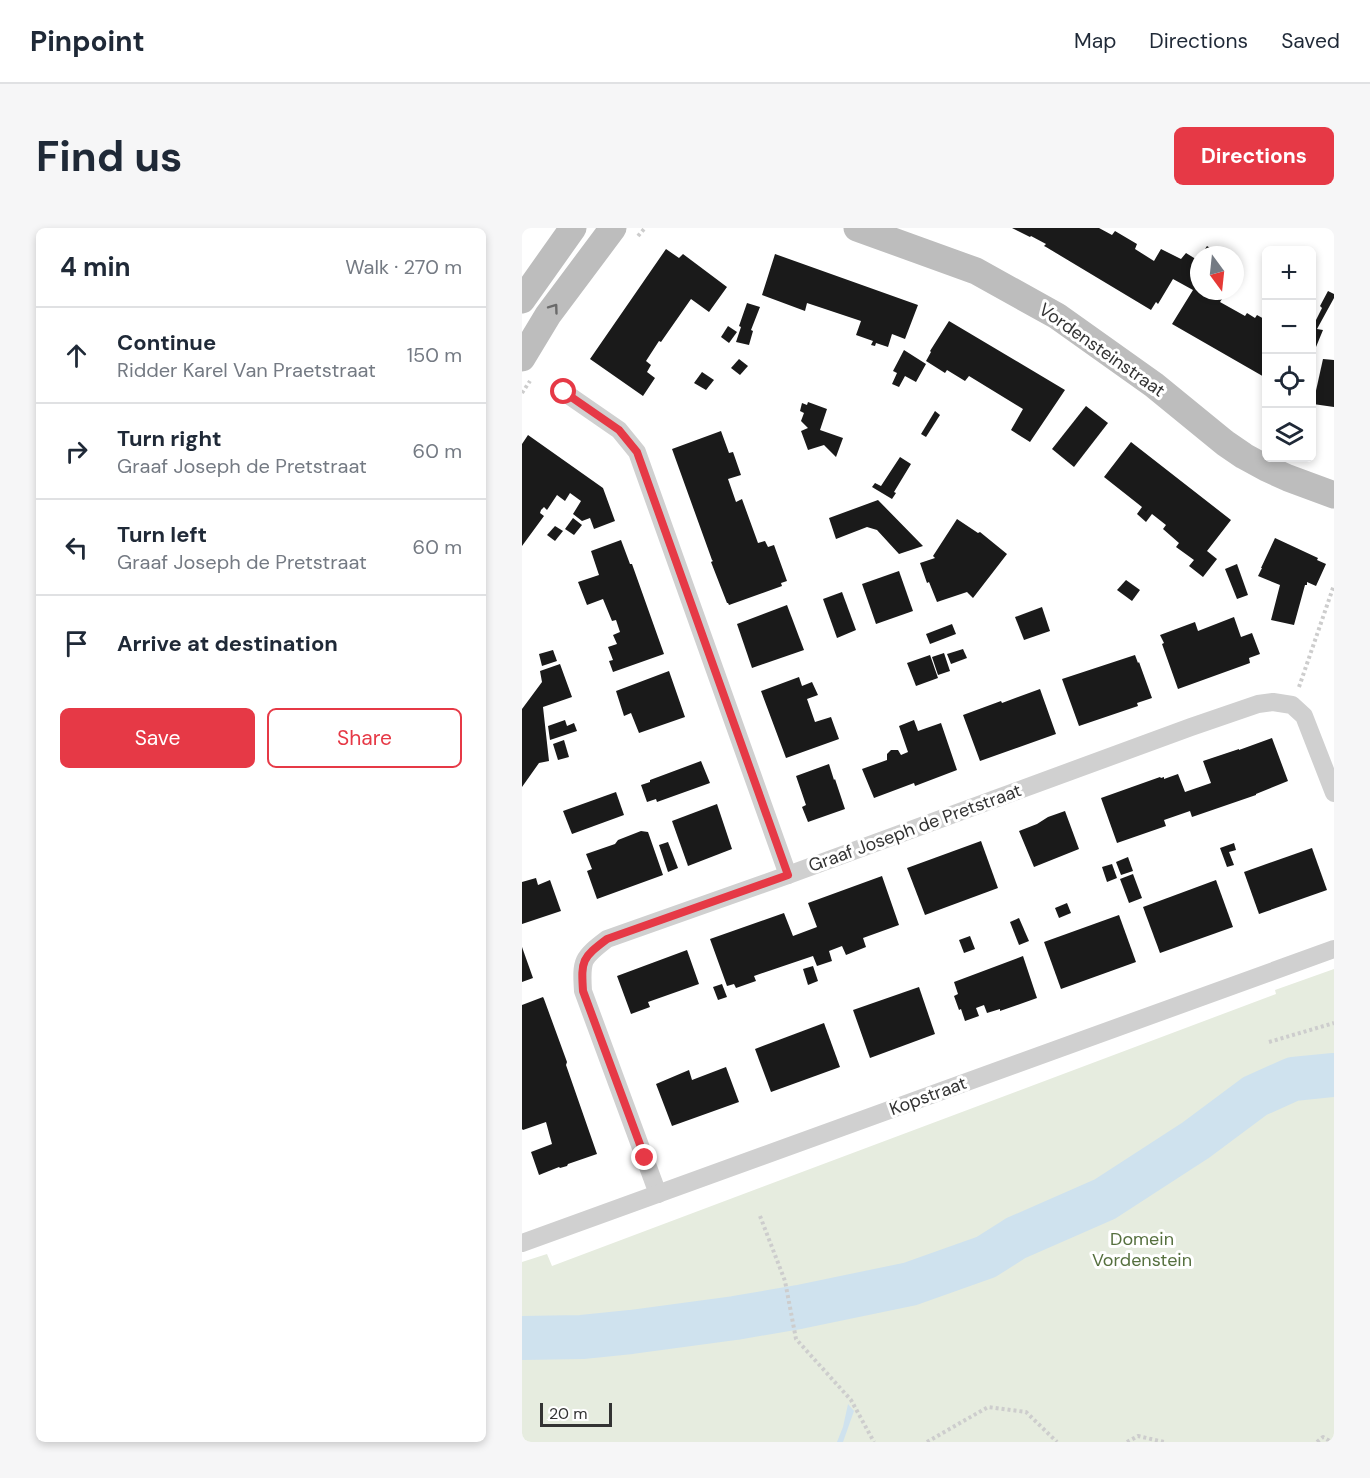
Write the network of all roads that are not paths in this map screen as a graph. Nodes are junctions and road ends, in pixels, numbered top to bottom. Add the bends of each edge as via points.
1 (573, 228) edge
2 (613, 228) edge
3 (857, 228) edge
4 (522, 300) edge
5 (522, 358) edge
6 (564, 392) dead end
7 (1334, 495) edge
8 (1334, 793) edge
9 (788, 875) junction
10 (1334, 950) edge
11 (658, 1194) junction
12 (522, 1243) edge

1 - 4 street
5 -> 2 street
3 - 7 street, Vordensteinstraat via 976,271 1057,316 1244,456 1287,478
6 - 9 street via 619,430 637,452
8 - 9 street, Graaf Joseph de Pretstraat via 1304,716 1292,705 1258,704
9 - 11 street, Graaf Joseph de Pretstraat via 607,939 589,953 581,968 583,991
10 - 11 street, Kopstraat
11 - 12 street, Kopstraat

